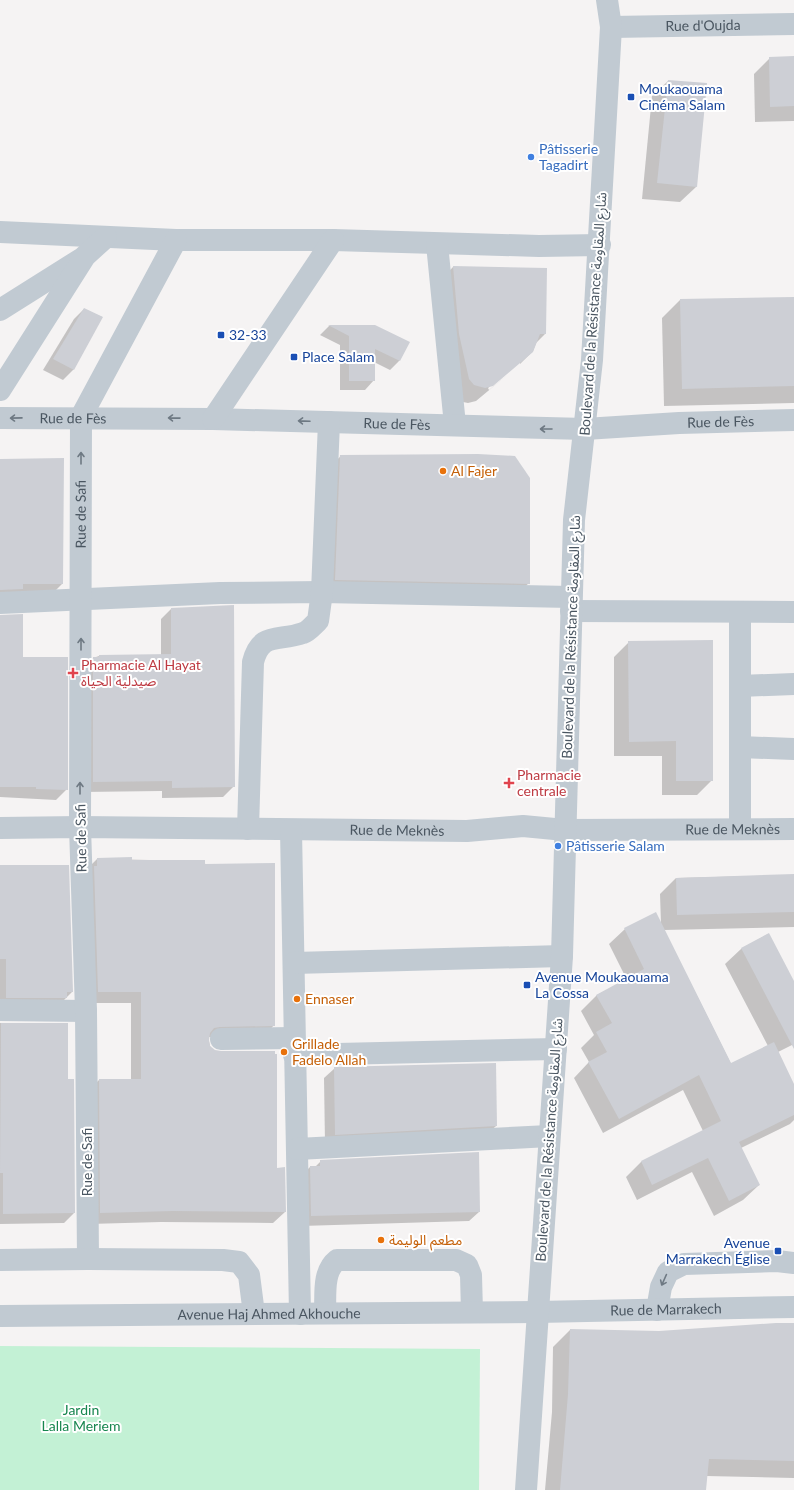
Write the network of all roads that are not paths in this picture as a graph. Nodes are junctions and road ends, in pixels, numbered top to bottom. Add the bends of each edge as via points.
1 (607, 0) edge
2 (794, 24) edge
3 (611, 27) junction
4 (0, 232) edge
5 (106, 237) junction
6 (176, 240) junction
7 (333, 240) junction
8 (437, 244) junction
9 (600, 245) junction
10 (85, 256) junction
11 (0, 310) edge
12 (0, 390) edge
13 (82, 417) junction
14 (0, 418) edge
15 (213, 419) junction
16 (794, 420) edge
17 (329, 422) junction
18 (455, 425) junction
19 (585, 429) junction
20 (322, 592) junction
21 (81, 599) junction
22 (0, 604) edge
23 (571, 604) junction
24 (740, 612) junction
25 (794, 612) edge
26 (794, 684) edge
27 (740, 686) junction
28 (740, 747) junction
29 (794, 749) edge
30 (80, 827) junction
31 (0, 828) edge
32 (248, 829) junction
33 (740, 829) junction
34 (794, 829) edge
35 (291, 830) junction
36 (565, 830) junction
37 (562, 956) junction
38 (294, 963) junction
39 (0, 1010) edge
40 (86, 1011) junction
41 (221, 1039) dead end
42 (294, 1047) junction
43 (556, 1049) junction
44 (549, 1136) junction
45 (297, 1149) junction
46 (88, 1259) junction
47 (0, 1260) edge
48 (794, 1263) edge
49 (794, 1307) edge
50 (657, 1310) junction
51 (472, 1312) junction
52 (537, 1312) junction
53 (325, 1313) junction
54 (254, 1314) junction
55 (300, 1314) junction
56 (0, 1316) edge
57 (526, 1490) edge

1 - 3 street, Boulevard de la Résistance شارع المقاومة
2 - 3 street, Rue d'Oujda
3 - 9 street, Boulevard de la Résistance شارع المقاومة
4 - 5 street
5 - 6 street
5 - 10 street
6 - 7 street
6 - 13 street
7 - 8 street
7 - 15 street
8 - 9 street
8 - 18 street
9 - 19 street, Boulevard de la Résistance شارع المقاومة
10 - 11 street
10 - 12 street
13 -> 14 street, Rue de Fès
15 -> 13 street, Rue de Fès
21 -> 13 street, Rue de Safi
17 -> 15 street, Rue de Fès
16 - 19 street, Rue de Fès
17 - 18 street, Rue de Fès
17 - 20 street
19 -> 18 street, Rue de Fès
19 - 23 street, Boulevard de la Résistance شارع المقاومة via 574,520
20 - 21 street via 170,594
20 - 23 street
20 - 32 street via 318,621 308,631 263,642 256,650 253,662
21 - 22 street
30 -> 21 street, Rue de Safi
23 - 24 street
23 - 36 street, Boulevard de la Résistance شارع المقاومة
24 - 25 street
24 - 27 street
26 - 27 street
27 - 28 street
28 - 29 street
28 - 33 street
30 - 31 street, Rue de Meknès
30 - 32 street, Rue de Meknès
30 - 40 street, Rue de Safi
32 - 35 street, Rue de Meknès
33 - 34 street, Rue de Meknès
33 - 36 street, Rue de Meknès
35 - 36 street, Rue de Meknès via 467,831 522,826
35 - 38 street
36 - 37 street, Boulevard de la Résistance شارع المقاومة
37 - 38 street
37 - 43 street, Boulevard de la Résistance شارع المقاومة
38 - 42 street
39 - 40 street
40 - 46 street, Rue de Safi
41 - 42 street
42 - 43 street
42 - 45 street
43 - 44 street, Boulevard de la Résistance شارع المقاومة
44 - 45 street
44 - 52 street, Boulevard de la Résistance شارع المقاومة
45 - 55 street
46 - 47 street
46 - 54 street via 239,1262 249,1275
48 -> 50 street via 777,1261 684,1264 668,1272 661,1287
49 - 50 street, Rue de Marrakech
50 - 52 street, Rue de Marrakech
51 - 52 street, Avenue Haj Ahmed Akhouche
51 - 53 street, Avenue Haj Ahmed Akhouche
51 - 53 street via 471,1275 467,1265 456,1260 337,1260 327,1272
52 - 57 street, Boulevard de la Résistance شارع المقاومة
53 - 55 street, Avenue Haj Ahmed Akhouche
54 - 55 street, Avenue Haj Ahmed Akhouche
54 - 56 street, Avenue Haj Ahmed Akhouche

